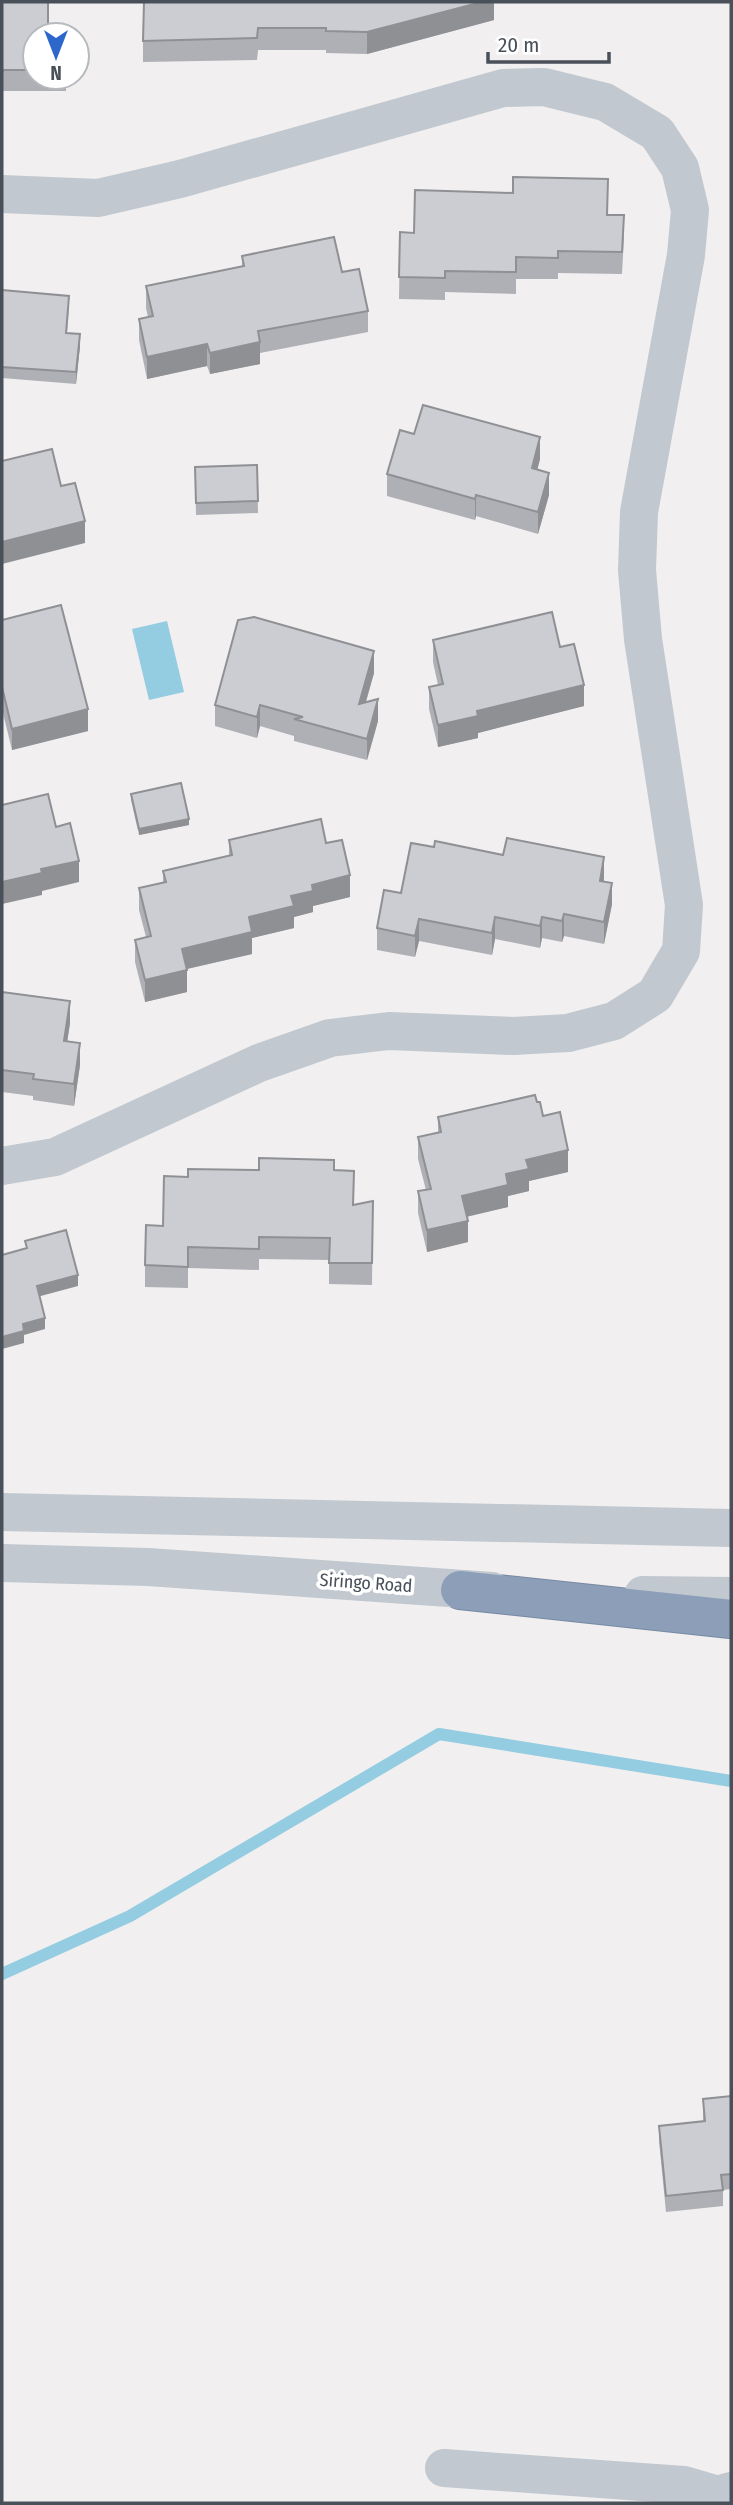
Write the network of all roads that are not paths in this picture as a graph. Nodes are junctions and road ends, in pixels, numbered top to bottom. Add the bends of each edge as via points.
1 (2, 194) edge
2 (2, 1166) edge
3 (2, 1512) edge
4 (731, 1528) edge
5 (2, 1563) edge
6 (460, 1590) junction
7 (731, 1596) edge
8 (731, 1619) edge
9 (444, 2468) dead end
10 (731, 2491) edge

1 - 2 street via 98,198 503,88 544,87 605,102 657,133 680,167 690,210 686,255 639,512 637,570 643,639 684,905 681,951 655,995 614,1021 568,1033 389,1031 330,1038 259,1063 55,1157
3 - 4 street
5 - 6 street, Siringo Road via 148,1567
6 - 7 street, Siringo Road
6 - 8 highway
9 - 10 street via 684,2485 718,2495

